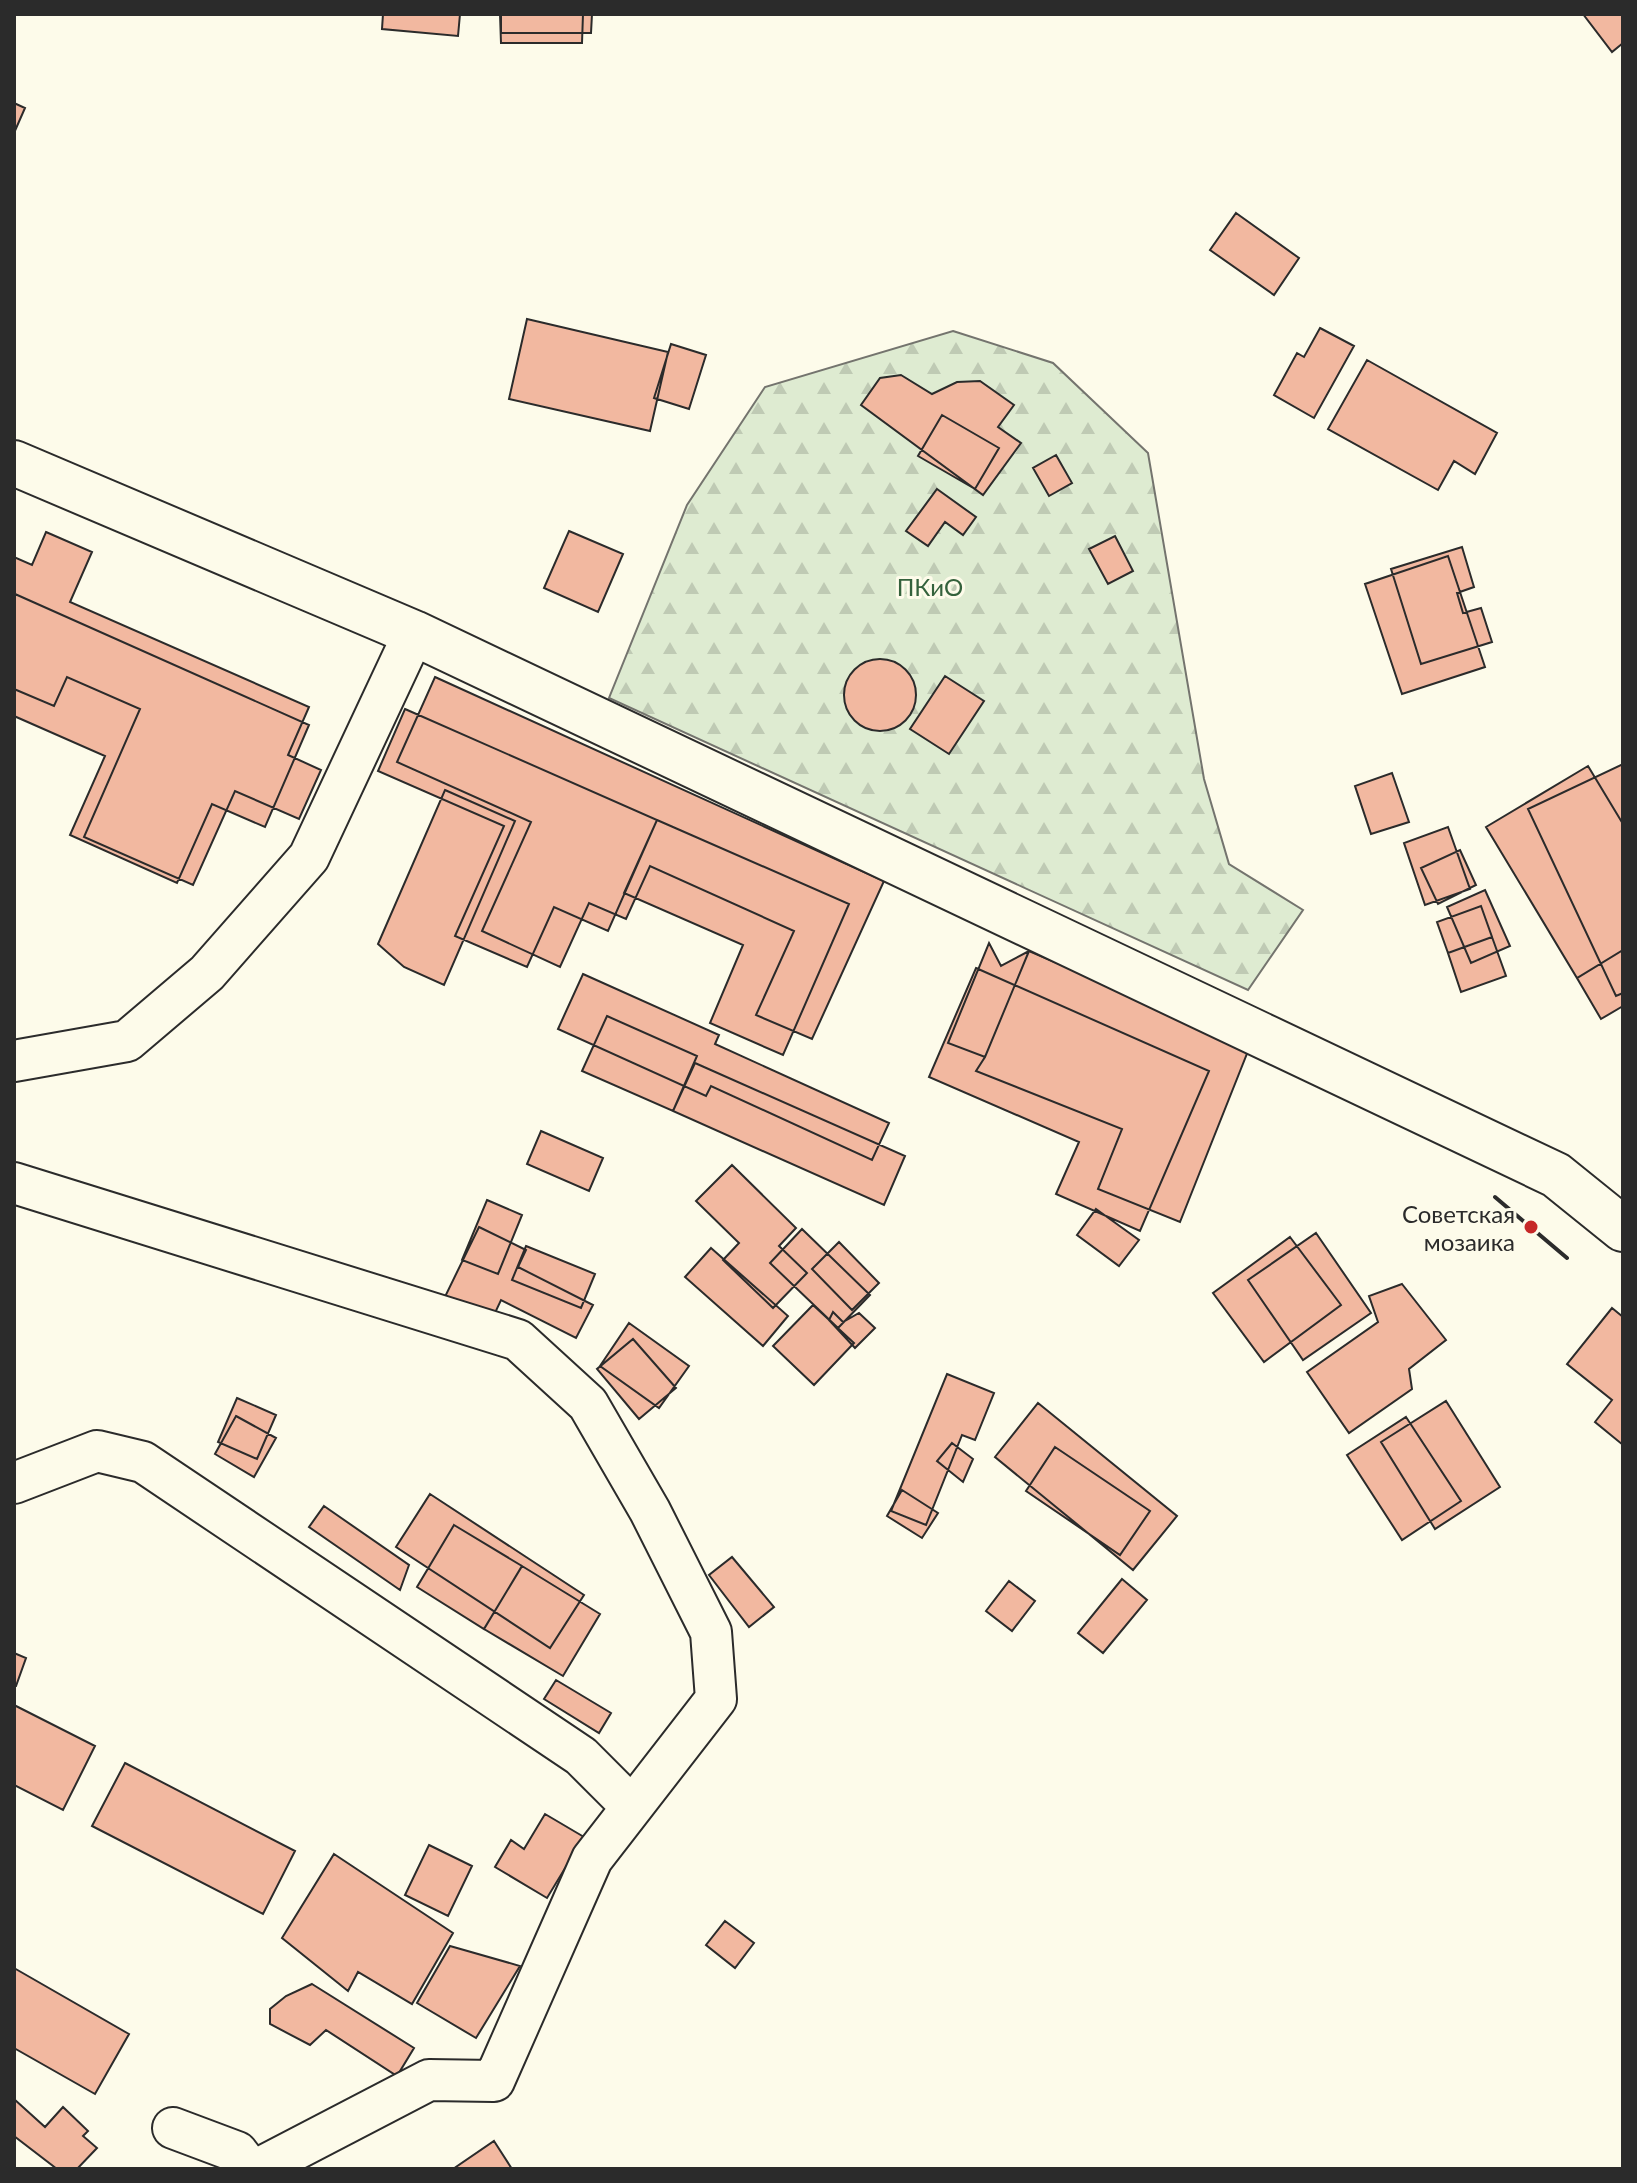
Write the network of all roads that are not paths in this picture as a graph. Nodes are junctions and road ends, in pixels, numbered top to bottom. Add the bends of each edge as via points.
1 (14, 463) edge
2 (414, 633) junction
3 (14, 1061) edge
4 (14, 1183) edge
5 (1623, 1229) edge
6 (14, 1483) edge
7 (632, 1807) junction
8 (173, 2128) dead end
9 (250, 2169) edge
10 (258, 2169) edge

1 - 2 street
2 - 3 street via 309,857 207,973 127,1041
2 - 5 street via 1556,1175
4 - 7 street via 518,1340 588,1404 711,1632 716,1699
6 - 7 street via 97,1451 143,1462 581,1756
7 - 10 street via 592,1859 494,2081 429,2080
8 - 9 street via 237,2152

